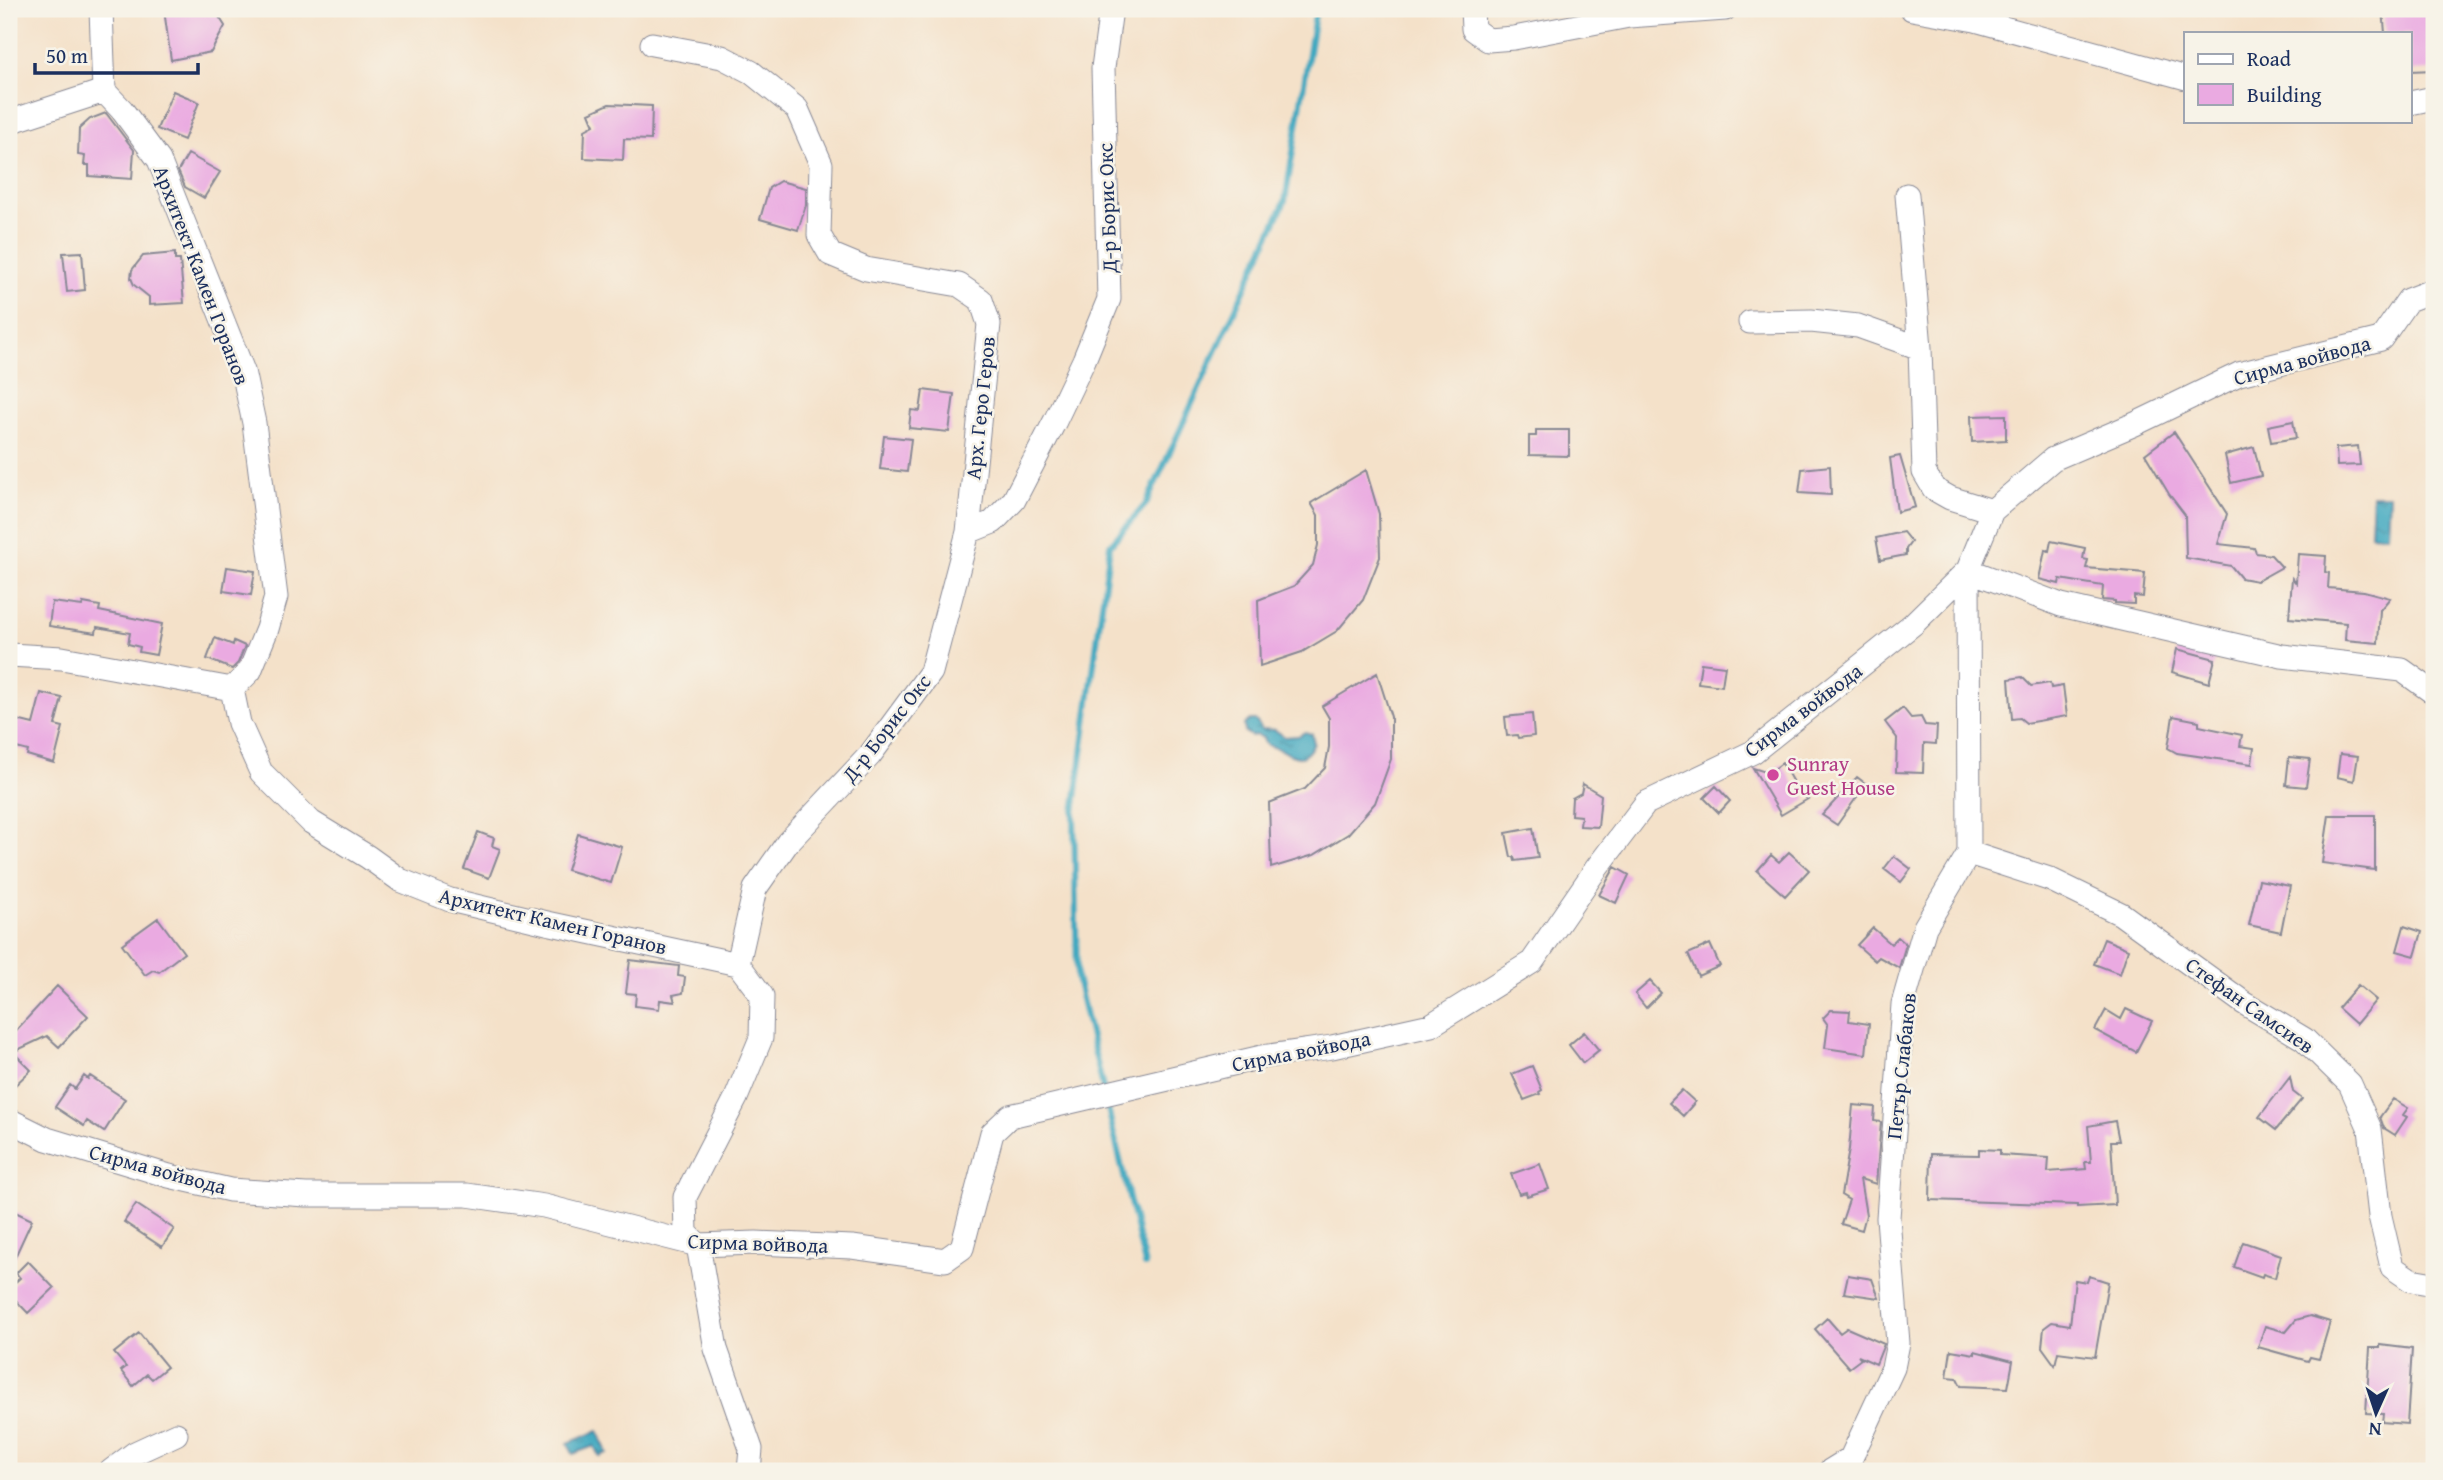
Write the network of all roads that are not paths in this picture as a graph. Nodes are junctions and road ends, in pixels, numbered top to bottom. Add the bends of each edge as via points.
1 (102, 9) edge
2 (1111, 9) edge
3 (1472, 9) edge
4 (1725, 9) edge
5 (1912, 9) edge
6 (652, 44) dead end
7 (2184, 77) edge
8 (104, 91) junction
9 (2434, 98) edge
10 (2412, 103) edge
11 (9, 122) edge
12 (1907, 195) dead end
13 (2434, 290) edge
14 (1750, 322) dead end
15 (1920, 348) junction
16 (1992, 510) junction
17 (968, 532) junction
18 (1968, 570) junction
19 (9, 655) edge
20 (232, 690) junction
21 (2434, 694) edge
22 (1969, 853) junction
23 (738, 964) junction
24 (9, 1120) edge
25 (698, 1245) junction
26 (2434, 1284) edge
27 (176, 1434) dead end
28 (111, 1471) edge
29 (749, 1471) edge
30 (1830, 1471) edge

1 - 8 street
2 - 17 street, Д-р Борис Окс via 1104,68 1110,299 1014,500 993,522
3 - 4 street via 1473,29 1488,40 1629,16
5 - 7 street via 1975,20
6 - 17 street, Арх. Геро Геров via 722,57 751,72 797,109 821,163 819,235 830,254 866,269 959,285 981,300 989,324
8 - 11 street
8 - 20 street, Архитект Камен Горанов via 159,160 243,371 276,597 250,671
9 - 10 street
12 - 15 street
13 - 16 street, Сирма войвода via 2408,300 2381,339 2239,374 2053,458
14 - 15 street via 1858,326
15 - 16 street via 1924,472 1934,489 1950,498
16 - 18 street, Сирма войвода
17 - 23 street, Д-р Борис Окс via 931,672 870,755 788,842 755,889
18 - 21 street via 2061,605 2269,653 2402,670
18 - 22 street
18 - 25 street, Сирма войвода via 1913,624 1753,752 1646,803 1532,962 1431,1025 1262,1057 1010,1116 992,1133 962,1248 945,1260 852,1247
19 - 20 street via 62,658
20 - 23 street, Архитект Камен Горанов via 239,723 261,772 311,822 400,880 450,900
22 - 26 street, Стефан Самсиев via 2049,879 2121,914 2244,1003 2304,1040 2350,1084 2370,1129 2380,1216 2392,1267 2411,1280
22 - 30 street, Петър Слабаков via 1926,927 1903,1004 1888,1218 1898,1335 1893,1367 1851,1458
23 - 25 street via 762,996 761,1038 685,1198 686,1233
24 - 25 street, Сирма войвода via 47,1139 230,1190 467,1195 544,1206
25 - 29 street via 716,1349 751,1449
27 - 28 street via 135,1453

